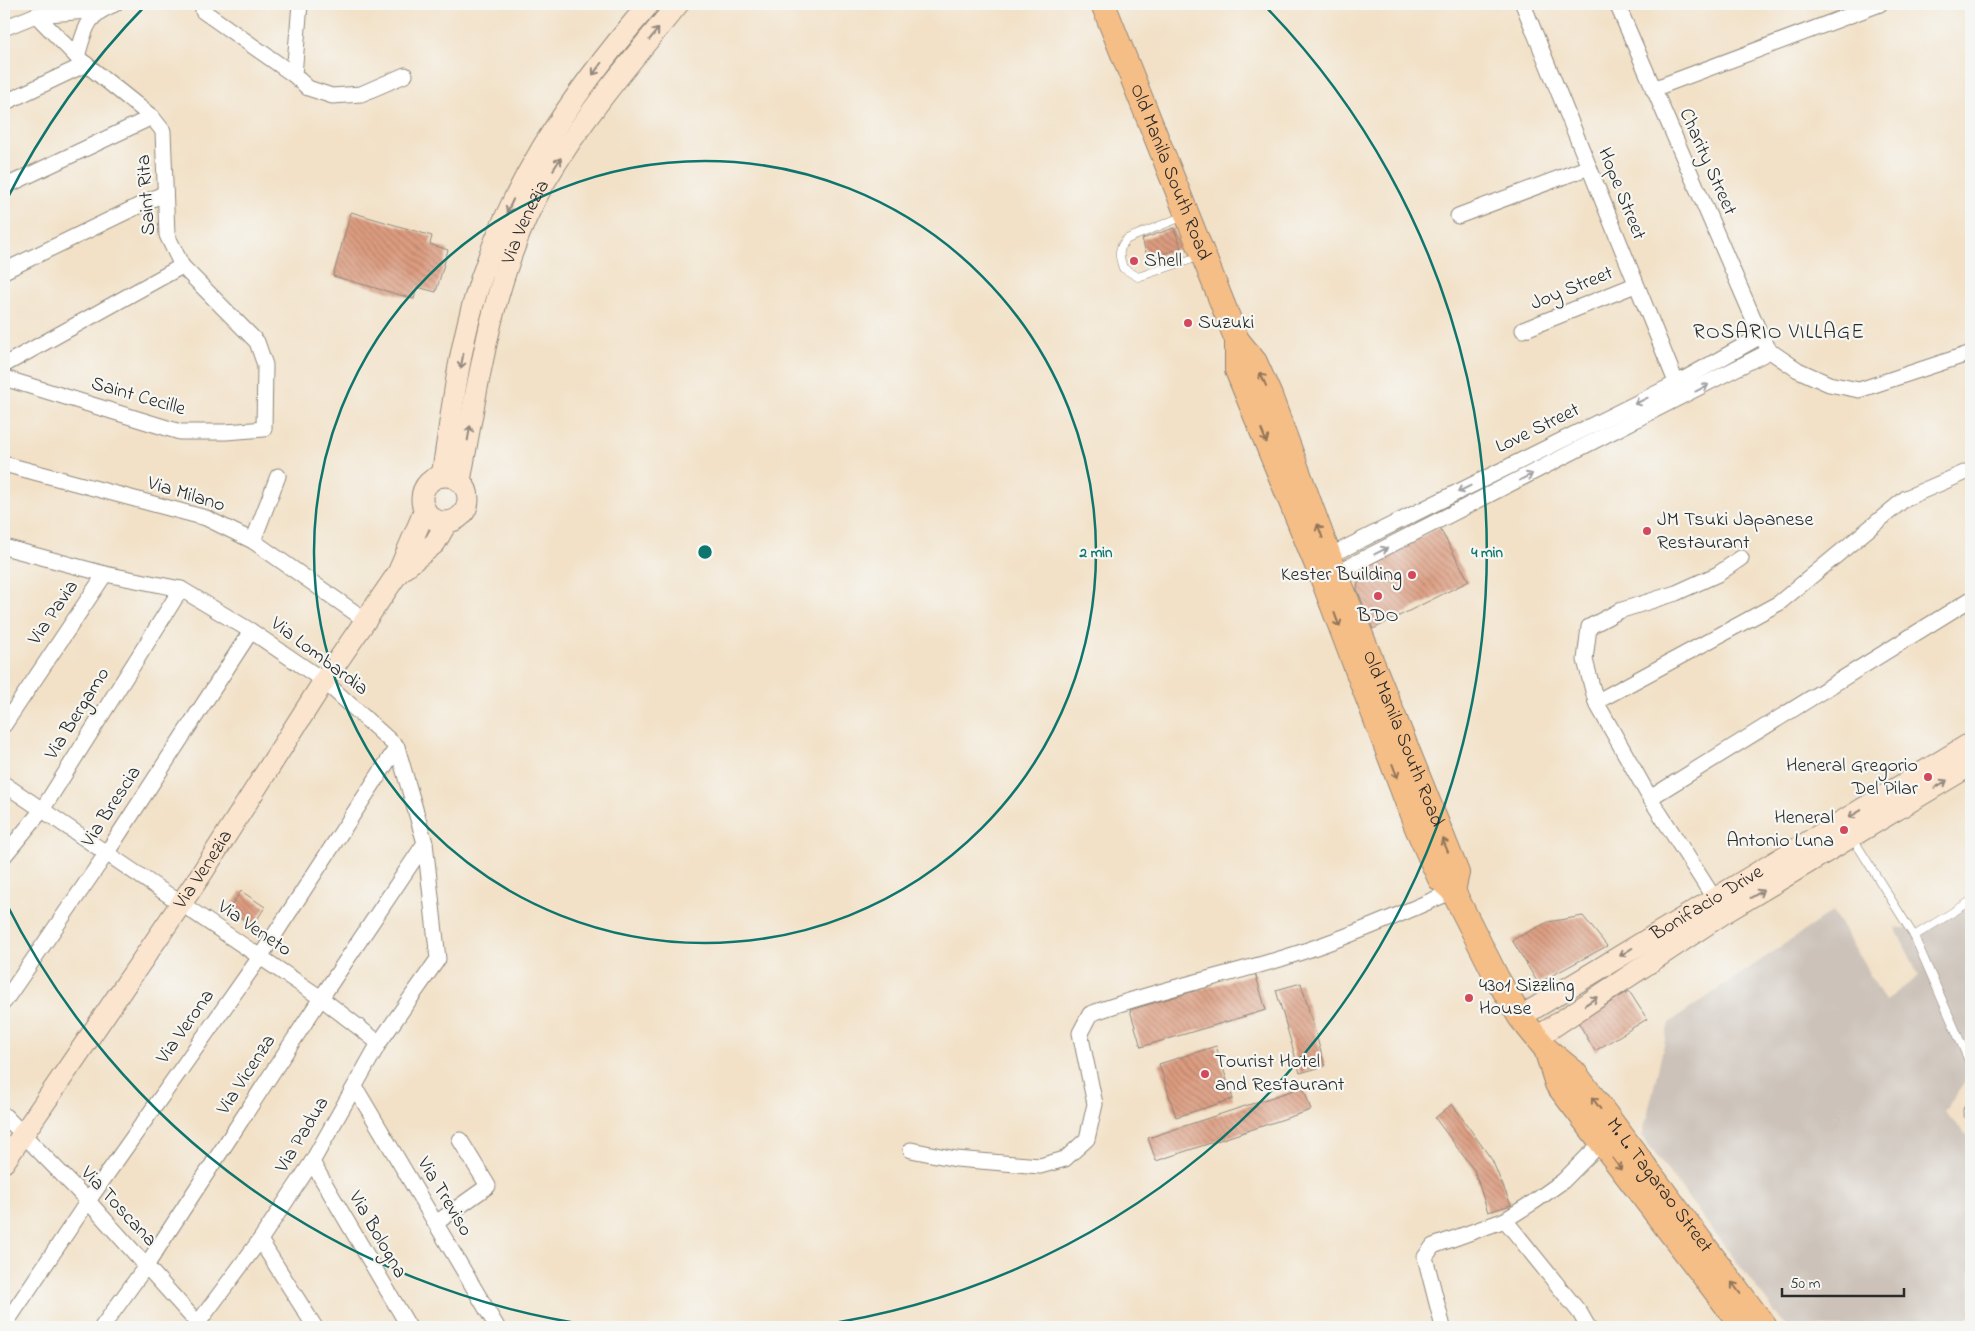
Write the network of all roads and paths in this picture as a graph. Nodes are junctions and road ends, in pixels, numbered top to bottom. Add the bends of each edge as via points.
1 (115, 4) edge
2 (204, 4) edge
3 (300, 4) edge
4 (649, 4) edge
5 (678, 4) edge
6 (1103, 4) edge
7 (1524, 4) edge
8 (1880, 4) edge
9 (1621, 5) edge
10 (101, 10) junction
11 (36, 15) junction
12 (4, 28) edge
13 (82, 61) junction
14 (294, 74) junction
15 (405, 75) dead end
16 (1653, 90) junction
17 (4, 103) edge
18 (152, 117) junction
19 (1588, 167) junction
20 (4, 187) edge
21 (165, 193) junction
22 (1186, 216) junction
23 (1458, 216) dead end
24 (1202, 255) junction
25 (182, 266) junction
26 (4, 271) edge
27 (1636, 285) junction
28 (1523, 330) dead end
29 (1761, 336) junction
30 (1770, 351) junction
31 (1971, 353) edge
32 (4, 365) edge
33 (4, 378) edge
34 (1677, 383) junction
35 (1682, 398) junction
36 (264, 429) joint
37 (4, 464) edge
38 (1971, 470) edge
39 (278, 476) dead end
40 (451, 478) junction
41 (425, 510) junction
42 (447, 522) junction
43 (253, 541) junction
44 (4, 547) edge
45 (1741, 558) dead end
46 (1326, 568) junction
47 (398, 573) junction
48 (105, 574) junction
49 (181, 589) junction
50 (1971, 599) edge
51 (364, 619) junction
52 (251, 631) junction
53 (324, 681) junction
54 (1596, 702) junction
55 (4, 724) edge
56 (1971, 743) edge
57 (396, 747) junction
58 (1971, 766) edge
59 (4, 784) edge
60 (1650, 798) junction
61 (42, 810) junction
62 (1852, 837) junction
63 (425, 843) junction
64 (106, 854) junction
65 (4, 856) edge
66 (1453, 890) junction
67 (1971, 901) edge
68 (181, 904) junction
69 (1719, 905) junction
70 (1914, 936) junction
71 (260, 957) junction
72 (321, 998) junction
73 (4, 1002) edge
74 (1520, 1017) junction
75 (379, 1043) junction
76 (1541, 1044) junction
77 (1969, 1060) dead end
78 (355, 1087) junction
79 (4, 1115) edge
80 (21, 1136) junction
81 (1608, 1136) junction
82 (460, 1140) dead end
83 (911, 1150) dead end
84 (4, 1162) edge
85 (312, 1162) junction
86 (88, 1202) junction
87 (1504, 1220) junction
88 (436, 1223) junction
89 (1681, 1232) junction
90 (260, 1240) junction
91 (146, 1266) junction
92 (4, 1326) edge
93 (198, 1326) edge
94 (102, 1327) edge
95 (315, 1327) edge
96 (409, 1327) edge
97 (497, 1327) edge
98 (1443, 1327) edge
99 (1588, 1327) edge
100 (1743, 1327) edge
101 (1765, 1327) edge

1 - 10 street
2 - 14 street via 203,11
3 - 14 street
4 -> 40 street, Via Venezia via 616,42 567,110 524,176 498,233 472,309
40 -> 5 street, Via Venezia via 493,316 517,243 540,192 584,120
6 - 22 main road, Old Manila South Road
7 - 19 street, Hope Street
8 - 16 street
9 - 16 street, Charity Street
10 - 11 street
10 - 13 street via 88,23
11 - 12 street
11 - 13 street, Saint Rita
13 - 17 street
13 - 18 street, Saint Rita
14 - 15 street via 308,88 332,96 362,94
16 - 29 street, Charity Street
18 - 20 street
18 - 21 street, Saint Rita via 163,131
19 - 23 street
19 - 27 street, Hope Street
21 - 25 street, Saint Rita via 166,235
21 - 26 street
22 - 24 main road, Old Manila South Road
22 - 24 lane via 1127,240 1119,254 1123,268 1138,277
24 - 46 main road, Old Manila South Road via 1237,340 1237,370
25 - 32 street
25 - 36 street, Saint Rita via 257,342 265,364
27 - 28 street, Joy Street
27 - 34 street, Hope Street
29 - 30 street
29 - 34 street, Love Street
30 - 31 street via 1798,370 1829,384 1859,390
35 -> 30 street, Love Street
33 - 36 street, Saint Cecille via 180,432
34 - 35 street, Hope Street
34 -> 46 street, Love Street
46 -> 35 street, Love Street
37 - 43 street, Via Milano via 206,518
38 - 54 street via 1906,498 1779,603
39 - 43 street
40 - 41 street via 429,482 424,488
40 - 42 street via 468,494 466,510 455,520
41 - 42 street via 434,520
41 - 47 street
42 - 47 street via 435,543
43 - 51 street, Via Milano
44 - 48 street, Via Lombardia
45 - 54 street via 1710,578 1676,593 1619,610 1589,627 1585,660
46 - 66 main road, Old Manila South Road via 1417,828 1440,879
47 - 51 street, Via Venezia
48 - 49 street, Via Lombardia
48 - 55 street, Via Pavia
49 - 52 street, Via Lombardia
49 - 61 street, Via Bergamo
50 - 60 street
51 - 53 street, Via Venezia
52 - 53 street, Via Lombardia
52 - 64 street, Via Brescia
53 - 57 street, Via Lombardia
53 - 68 street, Via Venezia
54 - 60 street
56 -> 69 street, Bonifacio Drive
57 - 63 street
57 - 71 street, Via Verona
62 -> 58 street, Bonifacio Drive
59 - 61 street, Via Veneto
60 - 69 street
61 - 64 street, Via Veneto
61 - 65 street, Via Bergamo
69 -> 62 street, Bonifacio Drive
62 - 70 lane
63 - 72 street, Via Vicenza
63 - 75 street, Via Padua via 438,959
64 - 68 street, Via Veneto
64 - 73 street, Via Brescia
66 - 74 main road, Old Manila South Road
66 - 83 street via 1281,958 1090,1014 1080,1033 1095,1104 1087,1139 1065,1159 1040,1166 956,1159
67 - 70 lane
68 - 71 street, Via Veneto
68 - 80 street, Via Venezia
69 -> 74 street, Bonifacio Drive
76 -> 69 street, Bonifacio Drive
70 - 77 lane
71 - 72 street, Via Veneto
71 - 86 street, Via Verona
72 - 75 street, Via Veneto
72 - 91 street, Via Vicenza
74 - 76 main road, M. L. Tagarao Street
75 - 78 street, Via Padua
76 - 81 main road, M. L. Tagarao Street via 1574,1072
78 - 85 street, Via Padua
78 - 88 street, Via Treviso
79 - 80 street, Via Toscana
80 - 84 street, Via Venezia
80 - 86 street, Via Toscana
81 - 87 street via 1563,1181
81 - 89 main road, M. L. Tagarao Street
82 - 88 street via 488,1186
85 - 90 street, Via Padua
85 - 96 street, Via Bologna
86 - 91 street, Via Toscana
86 - 92 street, Via Verona
87 - 98 street via 1433,1246 1425,1257
87 - 99 street
88 - 97 street, Via Treviso
89 - 100 main road, M. L. Tagarao Street
101 -> 89 main road, M. L. Tagarao Street
90 - 93 street, Via Padua
90 - 95 street
91 - 93 street, Via Toscana
91 - 94 street, Via Vicenza

